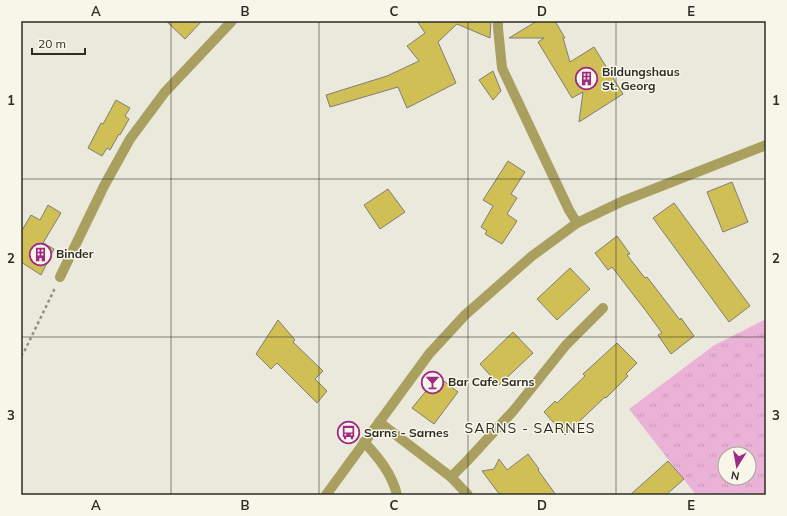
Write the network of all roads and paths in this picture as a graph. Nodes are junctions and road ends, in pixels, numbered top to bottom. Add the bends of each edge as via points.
1 (232, 21) edge
2 (498, 21) edge
3 (766, 145) edge
4 (576, 223) junction
5 (60, 277) joint
6 (603, 308) dead end
7 (21, 356) edge
8 (379, 422) junction
9 (364, 442) junction
10 (451, 477) junction
11 (326, 495) edge
12 (397, 495) edge
13 (468, 495) edge

1 - 5 street via 165,92 130,139
2 - 4 street via 502,68
3 - 4 street via 623,201
4 - 8 street via 532,256 465,315 429,354
5 - 7 path
6 - 10 street via 566,346 514,410
8 - 9 street
8 - 10 street
9 - 11 street
9 - 12 street via 388,471
10 - 13 street

